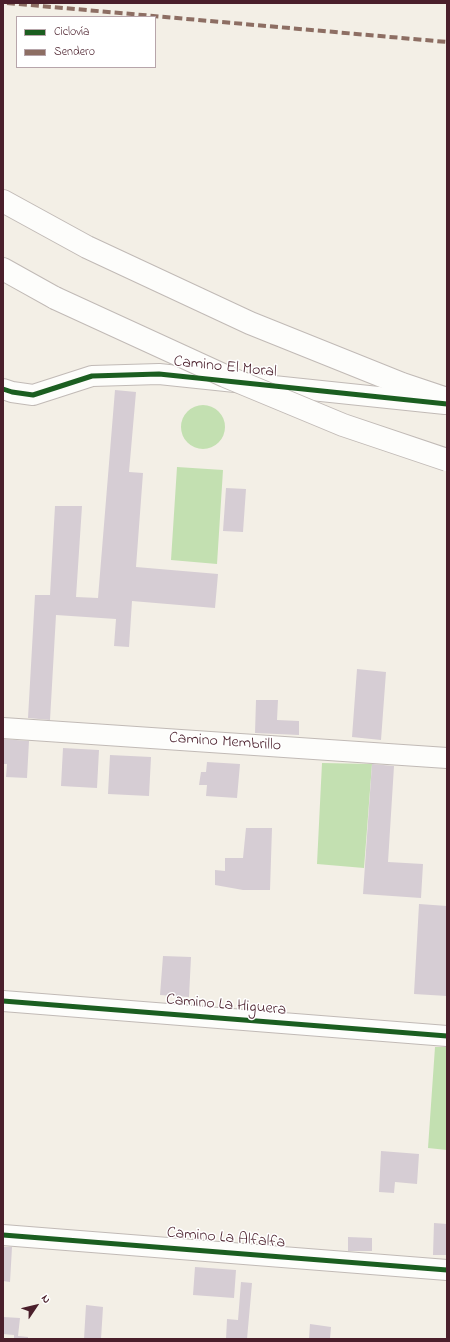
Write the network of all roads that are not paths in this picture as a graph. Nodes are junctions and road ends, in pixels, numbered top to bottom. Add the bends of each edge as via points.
1 (3, 201) edge
2 (3, 269) edge
3 (3, 389) edge
4 (447, 400) edge
5 (447, 404) edge
6 (447, 460) edge
7 (3, 728) edge
8 (447, 758) edge
9 (3, 1001) edge
10 (447, 1036) edge
11 (3, 1235) edge
12 (447, 1270) edge

1 - 4 highway via 87,247 250,323
2 - 6 highway, bridge via 55,298 225,376 343,425
3 - 5 street, Camino El Moral via 33,395 92,376 159,374
7 - 8 street, Camino Membrillo
9 - 10 street, Camino La Higuera
11 - 12 street, Camino La Alfalfa

